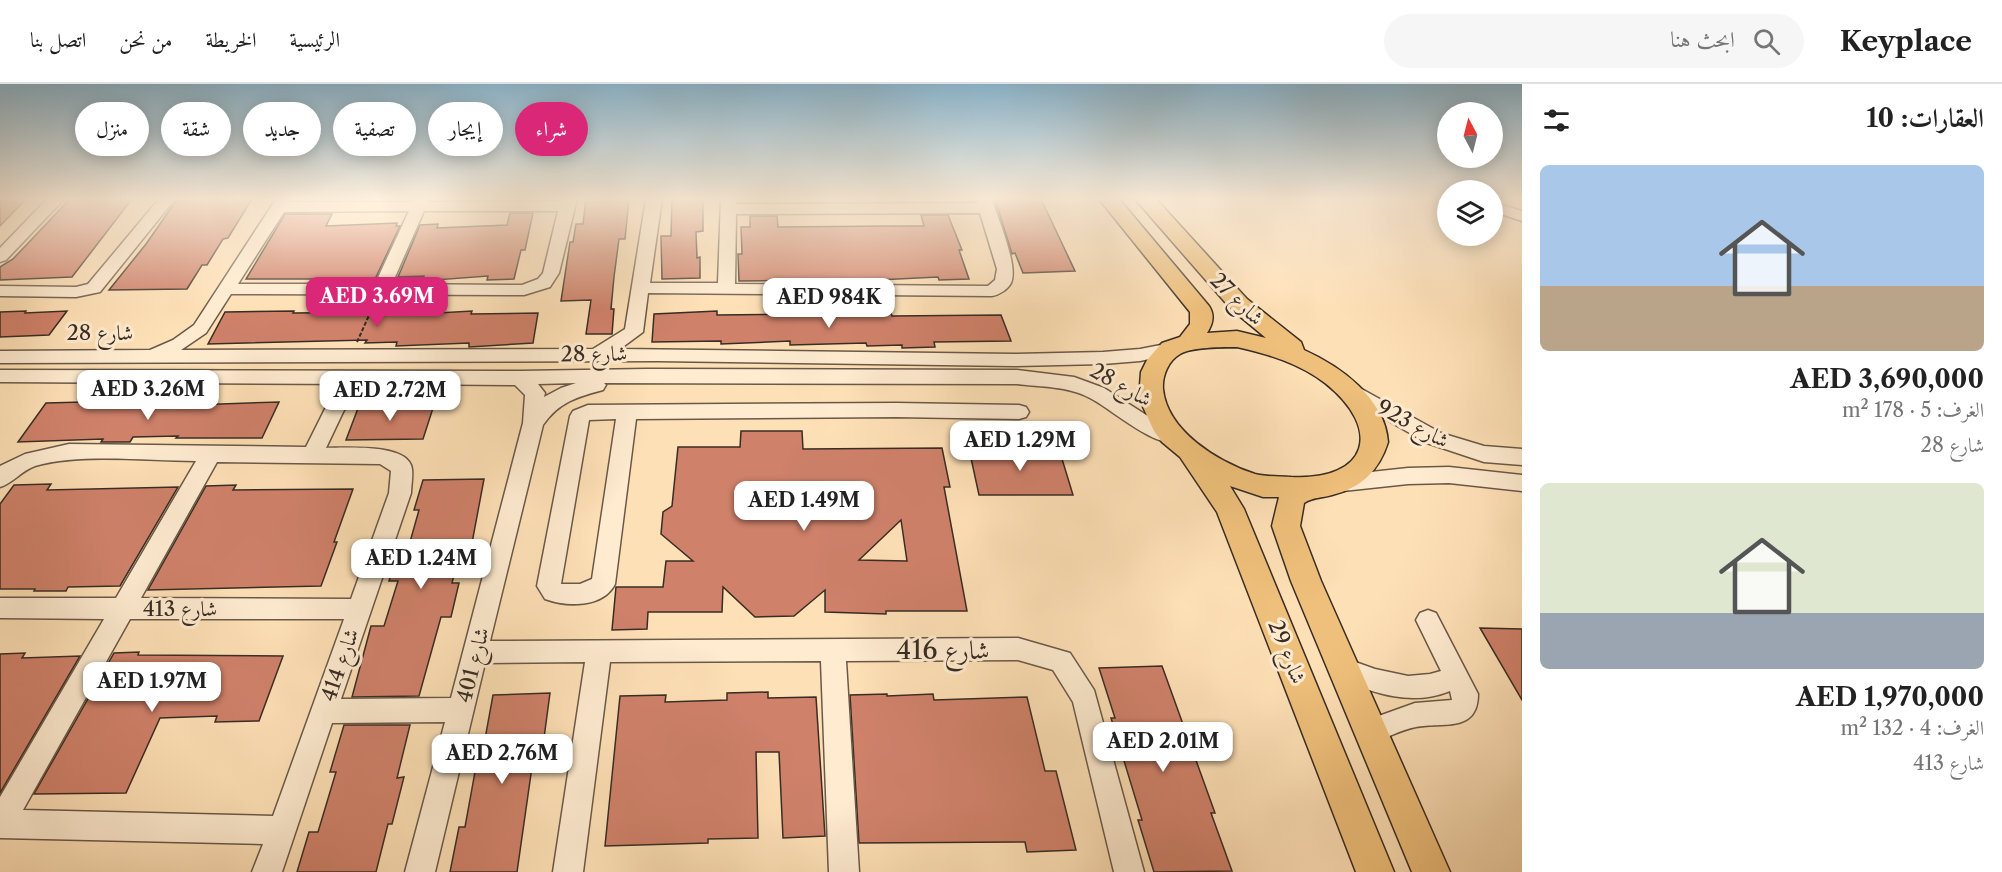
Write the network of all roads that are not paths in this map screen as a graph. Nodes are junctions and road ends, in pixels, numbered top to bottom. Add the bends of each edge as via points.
1 (20, 236) edge
2 (137, 236) edge
3 (261, 236) edge
4 (405, 236) edge
5 (559, 236) edge
6 (648, 236) edge
7 (728, 236) edge
8 (995, 236) edge
9 (1139, 236) edge
10 (1178, 236) edge
11 (0, 256) edge
12 (640, 288) junction
13 (226, 289) junction
14 (726, 289) junction
15 (381, 290) junction
16 (0, 291) edge
17 (200, 329) junction
18 (634, 332) junction
19 (1179, 347) junction
20 (658, 355) junction
21 (149, 356) junction
22 (222, 356) junction
23 (0, 357) edge
24 (594, 357) junction
25 (1313, 363) junction
26 (647, 375) junction
27 (700, 375) junction
28 (0, 376) edge
29 (321, 376) junction
30 (390, 376) junction
31 (883, 376) junction
32 (520, 378) junction
33 (1344, 386) junction
34 (336, 405) junction
35 (697, 410) junction
36 (887, 410) junction
37 (627, 412) junction
38 (1019, 412) dead end
39 (533, 423) junction
40 (1177, 441) junction
41 (211, 454) junction
42 (312, 455) junction
43 (1522, 457) edge
44 (0, 479) edge
45 (1343, 483) junction
46 (1522, 483) edge
47 (1304, 489) junction
48 (0, 608) edge
49 (123, 608) junction
50 (360, 609) junction
51 (1428, 620) dead end
52 (833, 650) junction
53 (599, 651) junction
54 (476, 652) junction
55 (1344, 669) junction
56 (1456, 676) junction
57 (461, 710) junction
58 (324, 711) junction
59 (1371, 731) junction
60 (0, 824) edge
61 (282, 830) junction
62 (267, 872) edge
63 (420, 872) edge
64 (568, 872) edge
65 (844, 872) edge
66 (1129, 872) edge
67 (1376, 872) edge
68 (1431, 872) edge

1 - 11 street
2 - 16 street via 94,288 76,292
3 - 13 street
4 - 15 street
5 - 15 street via 544,283 524,290
6 - 12 street
7 - 14 street
8 - 14 street via 1005,269 1003,282 992,291
9 - 19 main road, شارع 27 via 1201,311 1201,325
10 - 25 main road, شارع 27 via 1239,304
12 - 14 street
12 - 18 street
13 - 15 street
13 - 17 street
17 - 21 street via 179,344
17 - 22 street via 203,345
18 - 20 street
18 - 24 street
19 - 20 street, شارع 28 via 1103,358 1014,360
19 - 25 main road via 1237,339 1275,347
19 - 40 main road via 1155,366 1148,391 1157,417
20 - 24 street, شارع 28
21 - 22 street, شارع 28
21 - 23 street, شارع 28
22 - 24 street, شارع 28
25 - 33 main road
26 - 27 street, شارع 28
26 - 32 street, شارع 28
26 - 39 street, شارع 401 via 569,391 555,397
27 - 31 street, شارع 28
27 - 35 street
28 - 29 street, شارع 28
29 - 30 street, شارع 28
29 - 34 street via 332,386
30 - 32 street, شارع 28
30 - 34 street
31 - 36 street
31 - 40 street, شارع 28 via 1017,377 1074,384 1097,393
32 - 39 street, شارع 401 via 535,393
33 - 43 street, شارع 923 via 1434,438 1484,454
33 - 45 main road via 1366,413 1375,441 1366,465
34 - 42 street
35 - 36 street
35 - 37 street
36 - 38 street
37 - 37 street via 588,412 580,416 549,586 553,592 589,592 603,584
39 - 54 street, شارع 401
40 - 47 main road via 1218,468 1261,486
40 - 67 main road, شارع 29 via 1209,476 1230,509
41 - 42 street, شارع 414
41 - 44 street, شارع 414 via 69,452 36,458 6,471
41 - 49 street
42 - 50 street, شارع 414 via 384,456 402,468 400,493
45 - 46 street, شارع 923 via 1449,475
45 - 47 main road
47 - 55 main road via 1293,497 1286,526
48 - 49 street, شارع 413
49 - 50 street, شارع 413
49 - 60 street
50 - 58 street, شارع 414
51 - 56 street
52 - 53 street, شارع 416
52 - 65 street
52 - 66 street, شارع 416 via 1018,650 1061,661 1085,698
53 - 54 street, شارع 416
53 - 64 street
54 - 57 street, شارع 401
55 - 56 street via 1376,682 1410,688 1431,686
55 - 59 main road
56 - 59 street via 1466,694 1465,705 1456,712 1415,715
57 - 58 street, شارع 414
57 - 63 street, شارع 401
58 - 61 street, شارع 414
59 - 68 main road
60 - 61 street
61 - 62 street, شارع 414

